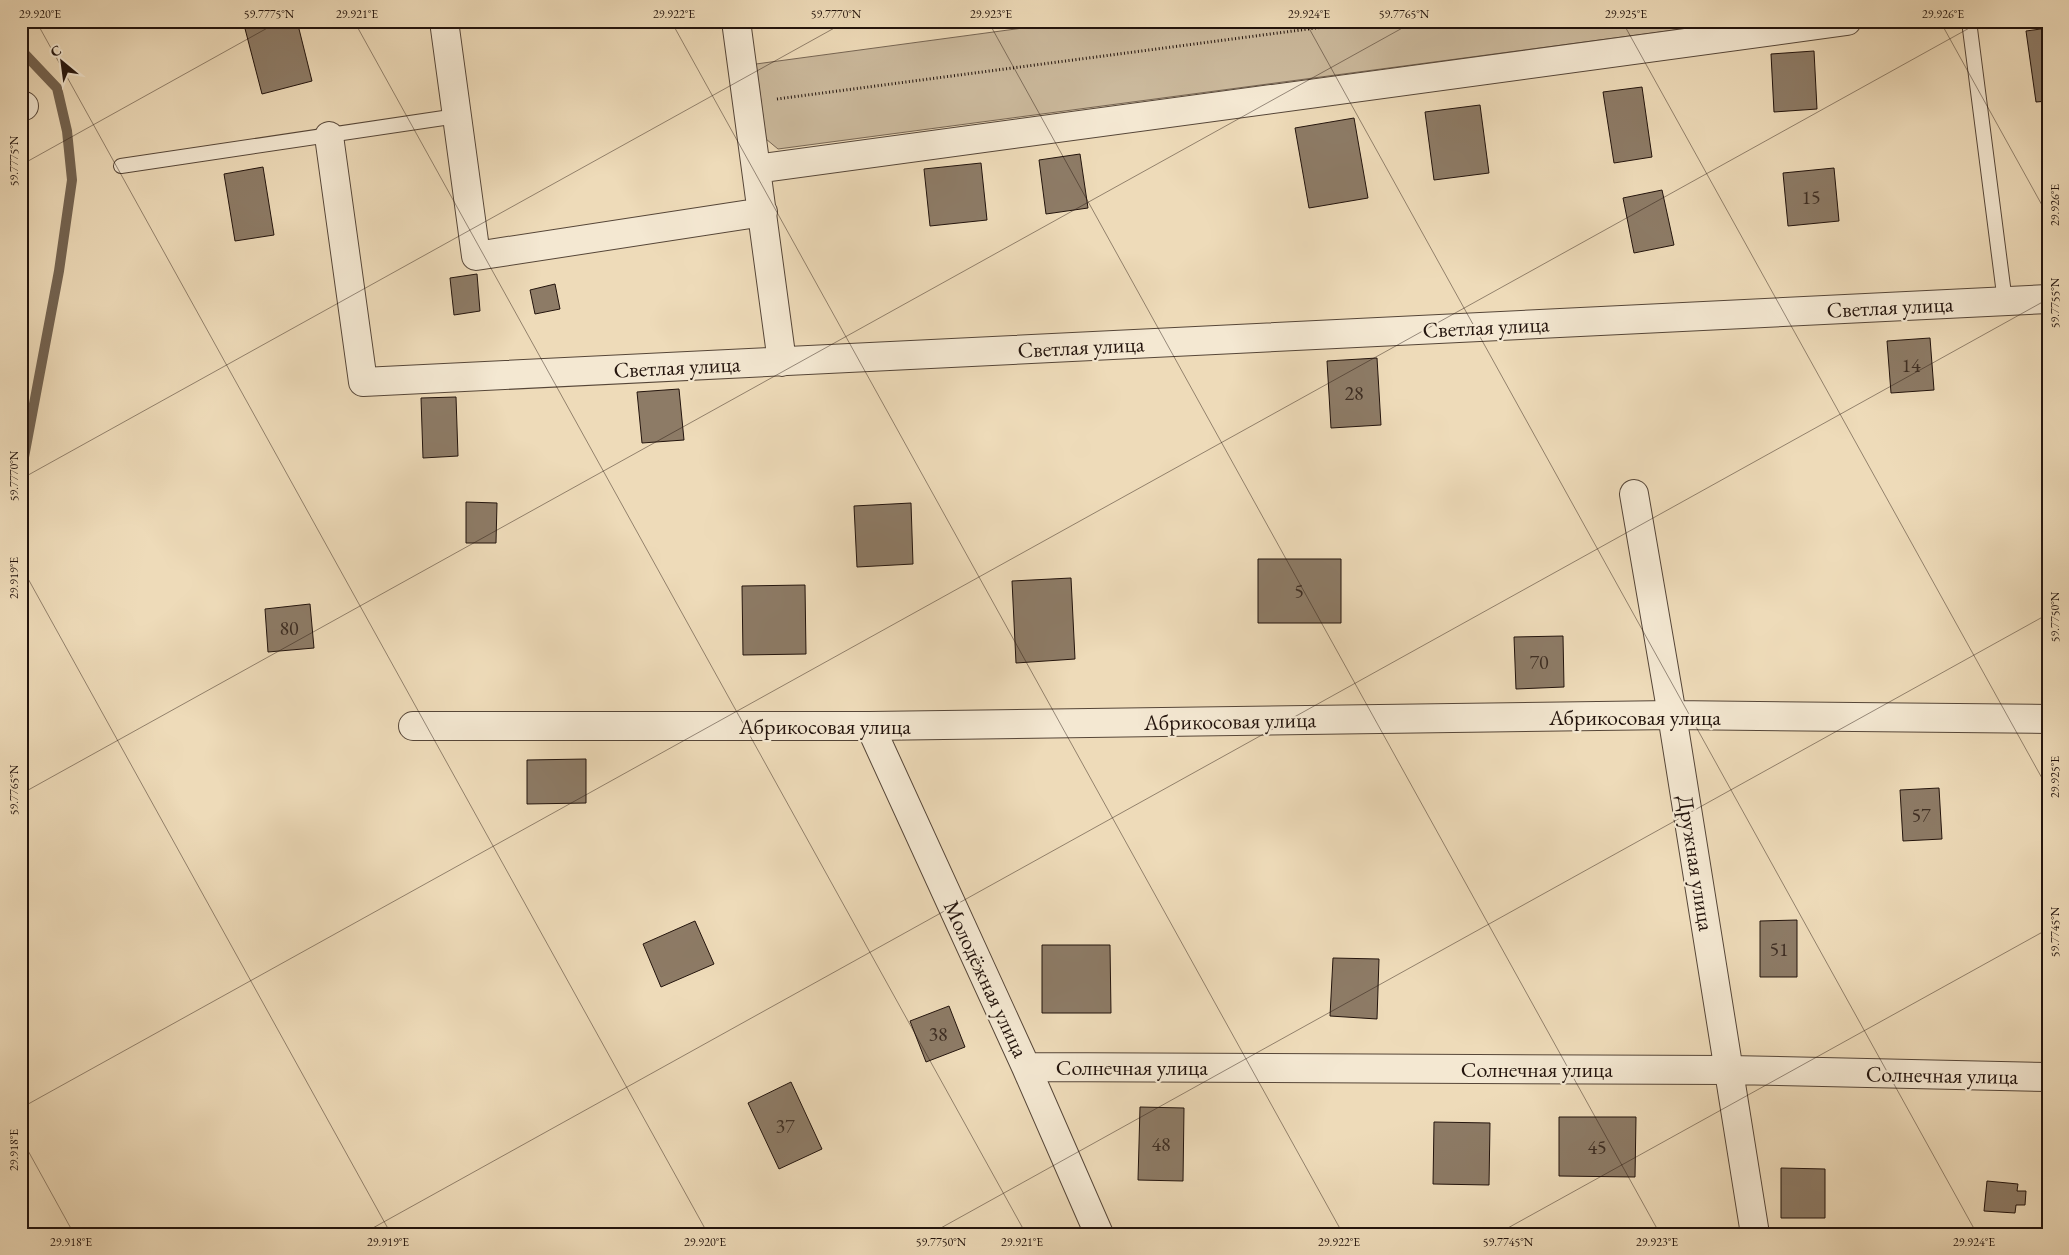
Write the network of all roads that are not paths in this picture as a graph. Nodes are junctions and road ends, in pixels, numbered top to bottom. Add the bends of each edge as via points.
1 (444, 21) edge
2 (736, 21) edge
3 (1847, 21) edge
4 (1969, 21) edge
5 (457, 116) junction
6 (329, 136) junction
7 (121, 166) dead end
8 (756, 169) junction
9 (763, 212) junction
10 (2048, 299) edge
11 (2006, 302) junction
12 (782, 362) junction
13 (1634, 494) dead end
14 (1672, 715) junction
15 (2048, 718) edge
16 (413, 726) dead end
17 (870, 726) junction
18 (1026, 1067) junction
19 (1729, 1070) junction
20 (2048, 1077) edge
21 (1098, 1234) edge
22 (1755, 1234) edge

1 - 5 street
2 - 8 street
3 - 8 street
4 - 11 lane
5 - 6 lane
5 - 9 street via 476,256
6 - 7 lane
6 - 12 street, Светлая улица via 363,382
8 - 9 street
9 - 12 street
10 - 11 street, Светлая улица
11 - 12 street, Светлая улица
13 - 14 street, Дружная улица
14 - 15 street, Абрикосовая улица
14 - 17 street, Абрикосовая улица
14 - 19 street, Дружная улица
16 - 17 street, Абрикосовая улица
17 - 18 street, Молодёжная улица
18 - 19 street, Солнечная улица
18 - 21 street, Молодёжная улица
19 - 20 street, Солнечная улица
19 - 22 street, Дружная улица

